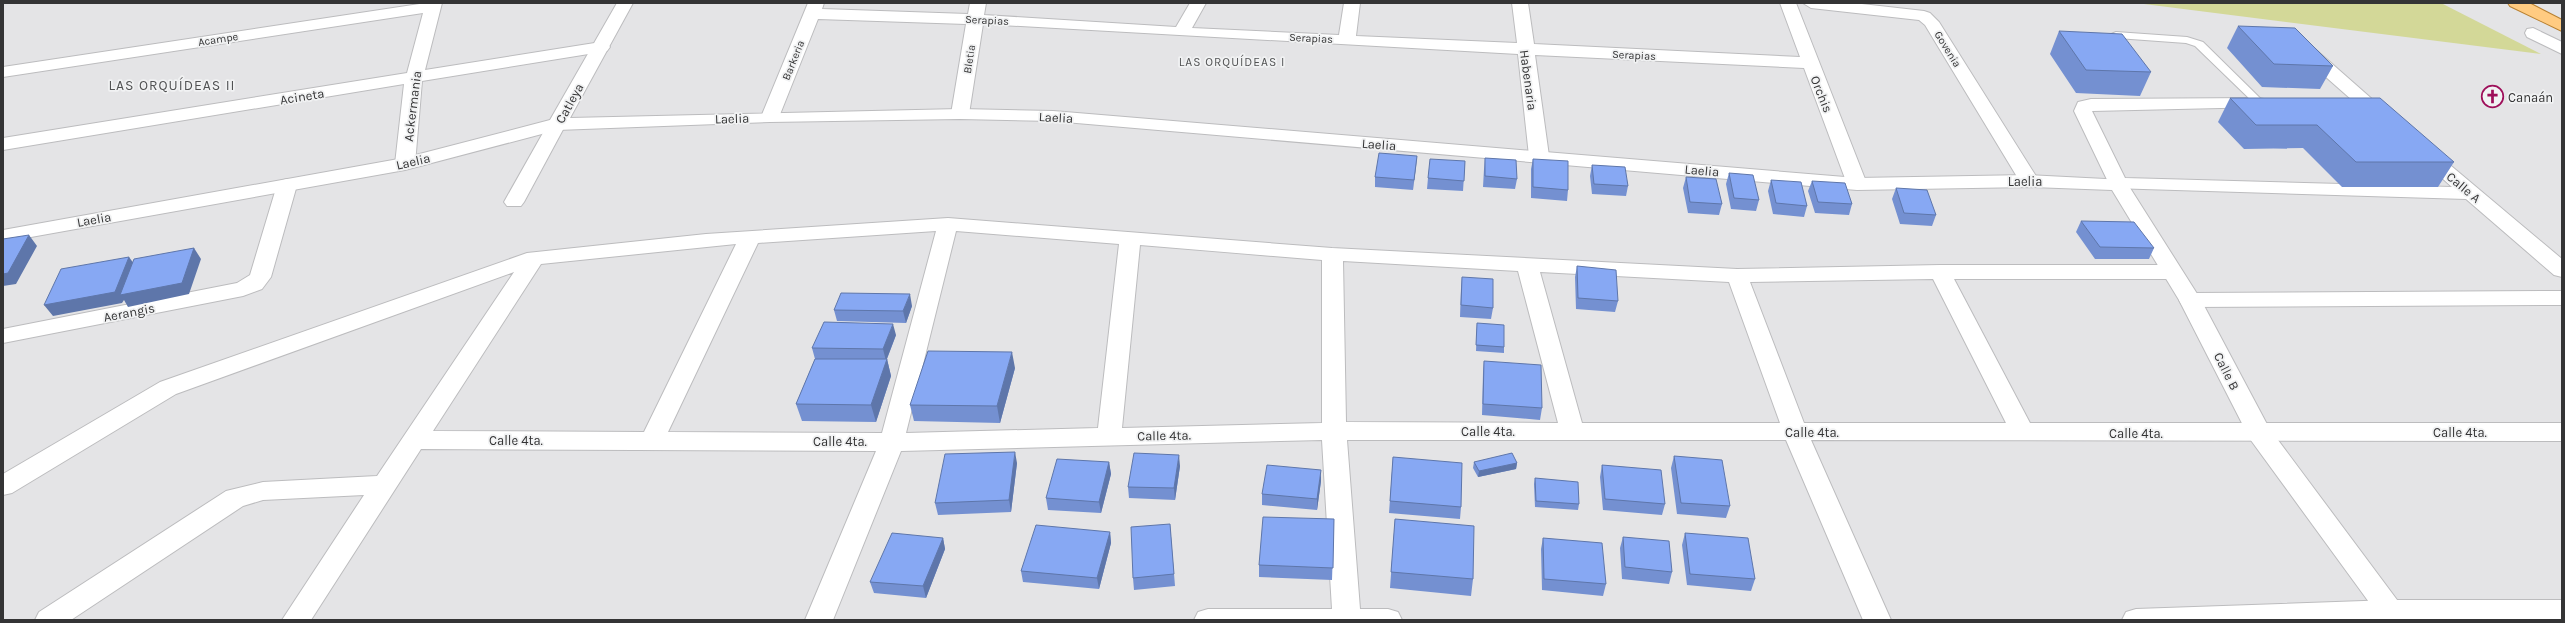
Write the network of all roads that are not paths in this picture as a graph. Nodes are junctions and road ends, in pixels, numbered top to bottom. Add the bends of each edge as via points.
1 (625, 3) edge
2 (1198, 3) edge
3 (1352, 3) edge
4 (1520, 3) edge
5 (1788, 3) edge
6 (1811, 3) edge
7 (2516, 3) edge
8 (2542, 3) edge
9 (433, 5) edge
10 (814, 8) edge
11 (976, 11) edge
12 (2562, 13) edge
13 (2562, 26) edge
14 (1181, 32) junction
15 (2533, 33) dead end
16 (1347, 40) junction
17 (2295, 41) edge
18 (601, 46) junction
19 (2109, 47) edge
20 (1525, 49) junction
21 (2562, 49) edge
22 (1809, 63) junction
23 (3, 72) edge
24 (414, 78) junction
25 (2268, 103) joint
26 (2344, 104) edge
27 (2367, 104) junction
28 (960, 114) junction
29 (770, 117) junction
30 (557, 124) junction
31 (3, 144) edge
32 (1539, 156) junction
33 (405, 164) junction
34 (2029, 181) junction
35 (1858, 184) junction
36 (2118, 184) junction
37 (287, 185) junction
38 (2470, 192) junction
39 (514, 202) dead end
40 (948, 224) junction
41 (3, 236) edge
42 (750, 237) junction
43 (1130, 238) junction
44 (1332, 254) junction
45 (534, 258) junction
46 (1527, 264) junction
47 (2562, 270) edge
48 (1940, 272) junction
49 (2171, 272) junction
50 (1737, 276) junction
51 (2562, 298) edge
52 (2190, 300) junction
53 (3, 336) edge
54 (1334, 431) junction
55 (1572, 431) junction
56 (1796, 432) junction
57 (2023, 432) junction
58 (2562, 432) edge
59 (2259, 433) junction
60 (1109, 436) junction
61 (415, 440) junction
62 (652, 440) junction
63 (892, 442) junction
64 (385, 485) junction
65 (3, 486) edge
66 (2562, 611) edge
67 (2395, 616) edge
68 (49, 620) edge
69 (296, 620) edge
70 (819, 620) edge
71 (1208, 620) edge
72 (1347, 620) edge
73 (1388, 620) edge
74 (1877, 620) edge
75 (2136, 620) edge

1 - 18 street, Catleya
2 - 14 street
3 - 16 street
4 - 20 street, Habenaria
5 - 22 street, Orchis
6 - 34 street, Govenia via 1924,16 1928,19
7 - 13 main road
8 - 12 main road
9 - 23 street, Acampe
9 - 24 street, Ackermania
10 - 11 street, Serapias
10 - 29 street, Barkeria
11 - 14 street, Serapias
11 - 28 street, Bletia
14 - 16 street, Serapias
15 - 21 street
16 - 20 street, Serapias
17 - 27 street, Calle A
18 - 24 street, Acineta
18 - 30 street, Catleya
19 - 25 lane via 2104,42 2108,37 2116,35 2187,40 2199,44
20 - 22 street, Serapias
20 - 32 street, Habenaria
22 - 35 street, Orchis
24 - 31 street, Acineta
24 - 33 street, Ackermania
25 - 36 street, Calle B via 2084,106 2083,111
26 - 27 street
27 - 38 street, Calle A
28 - 29 street, Laelia
28 - 32 street, Laelia via 1053,116
29 - 30 street, Laelia
30 - 33 street, Laelia
30 - 39 street, Catleya
32 - 35 street, Laelia
33 - 37 street, Laelia
34 - 35 street, Laelia
34 - 36 street, Laelia
36 - 38 street, Laelia
36 - 49 street, Calle B
37 - 41 street, Laelia
37 - 53 street, Aerangis via 260,277 254,284 243,289
38 - 47 street, Calle A
40 - 42 street
40 - 43 street
40 - 63 street
42 - 45 street
42 - 62 street
43 - 44 street
43 - 60 street
44 - 46 street
44 - 54 street
45 - 61 street
45 - 65 street via 168,388
46 - 50 street
46 - 55 street
48 - 49 street
48 - 50 street
48 - 57 street
49 - 52 street, Calle B
50 - 56 street
51 - 52 street
52 - 59 street, Calle B
54 - 55 street, Calle 4ta.
54 - 60 street, Calle 4ta.
54 - 72 street
55 - 56 street, Calle 4ta.
56 - 57 street, Calle 4ta.
56 - 74 street
57 - 59 street, Calle 4ta.
58 - 59 street, Calle 4ta.
59 - 67 street, Calle B
60 - 63 street, Calle 4ta.
61 - 62 street, Calle 4ta.
61 - 64 street
62 - 63 street, Calle 4ta.
63 - 70 street
64 - 68 street via 263,491 235,498
64 - 69 street
66 - 67 street
67 - 75 street
71 - 72 street
72 - 73 street

